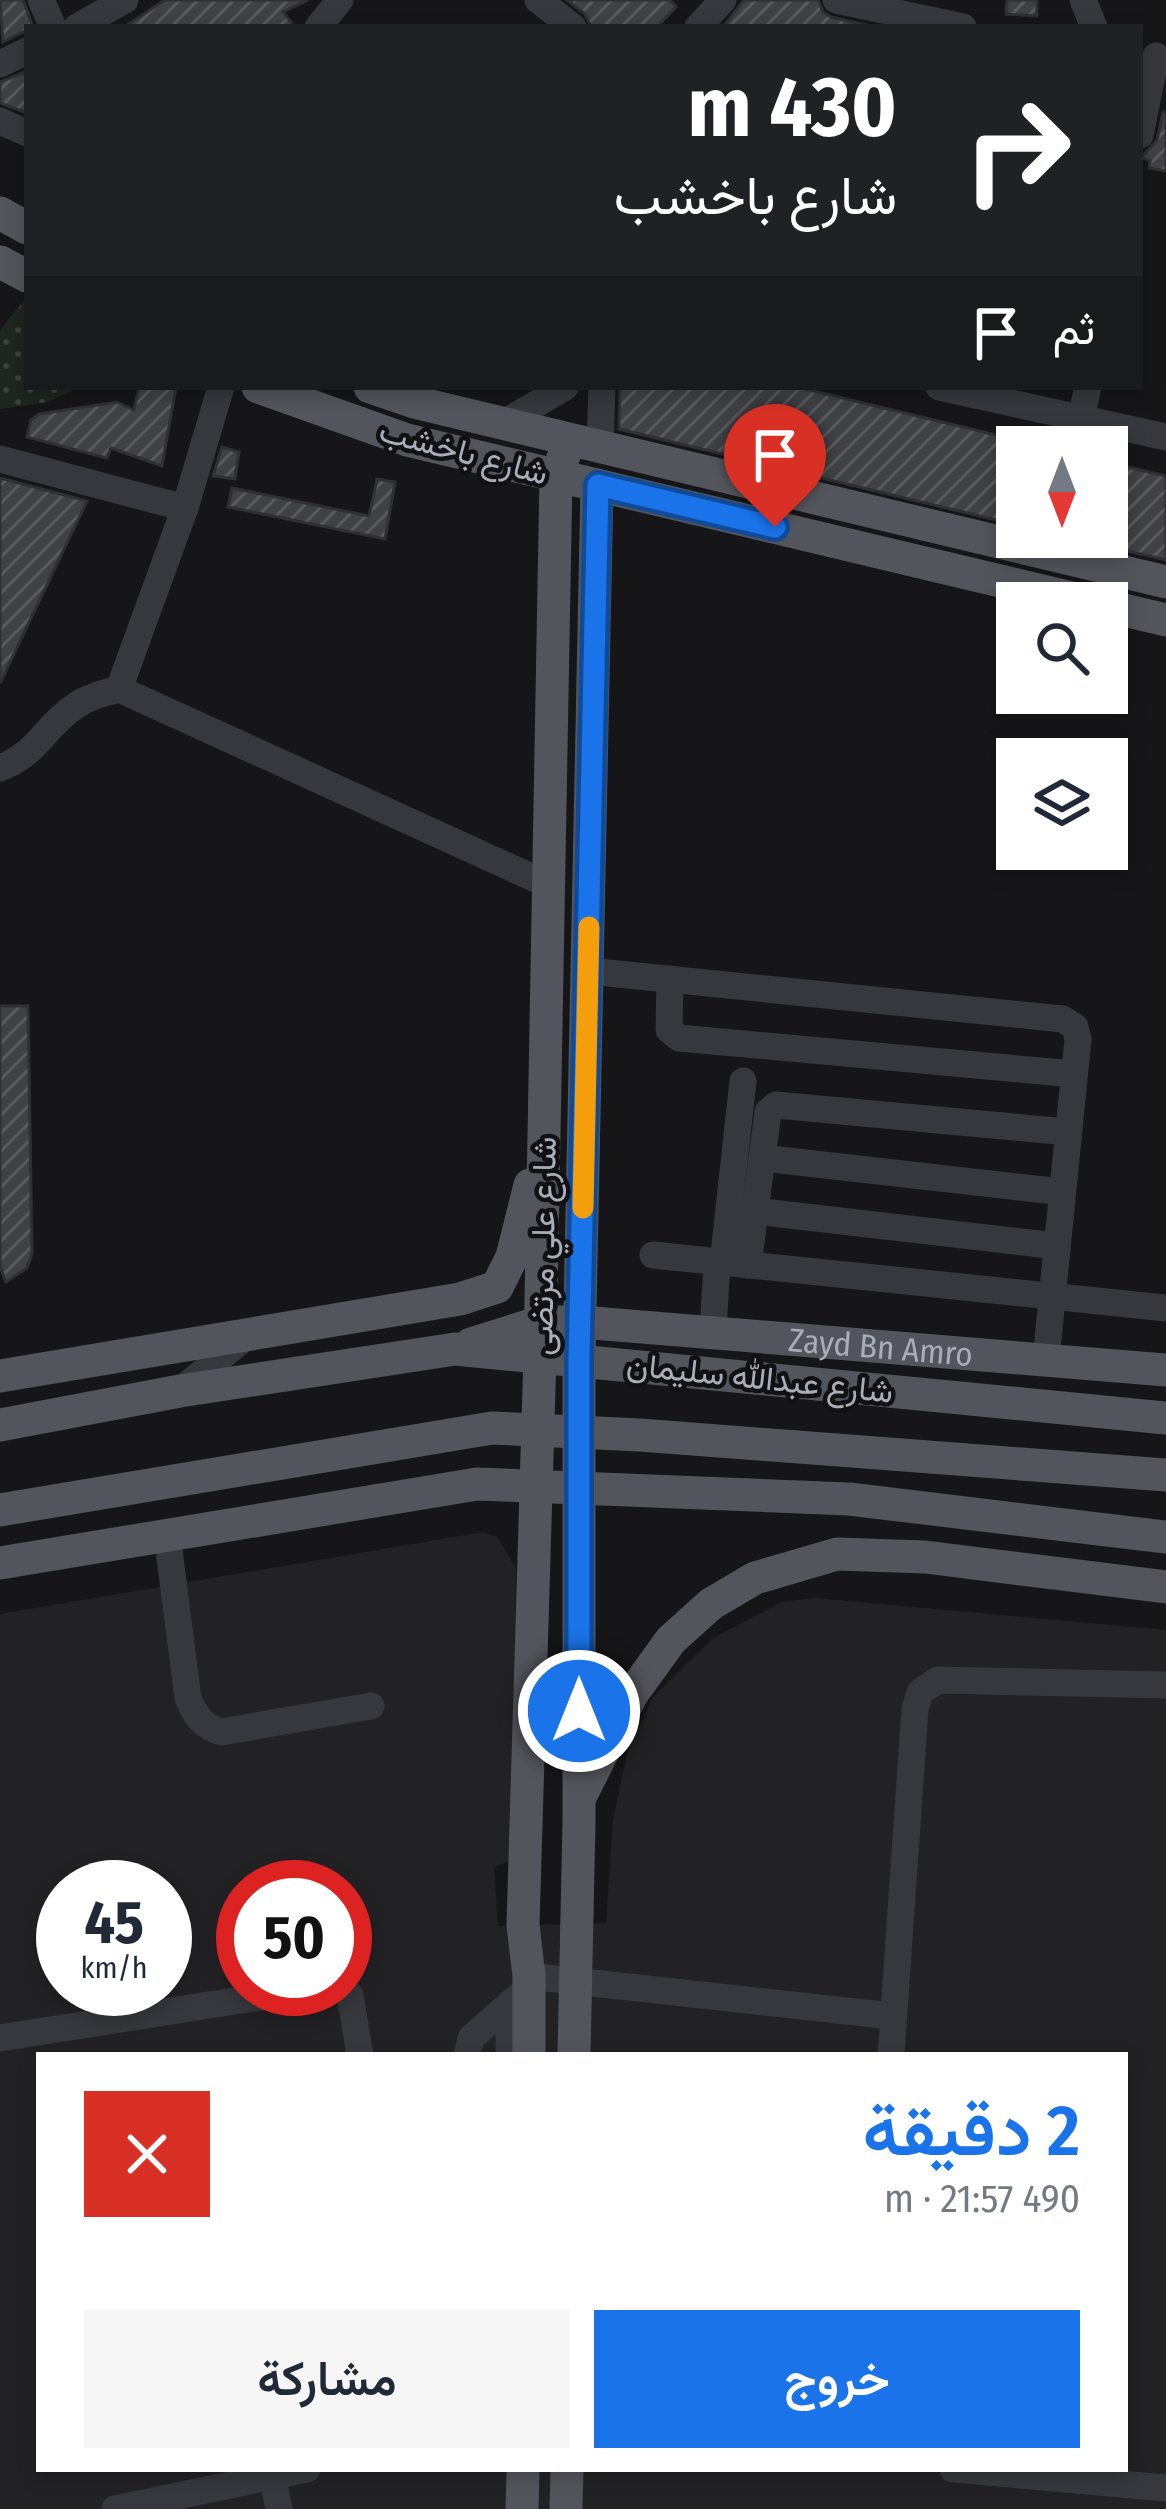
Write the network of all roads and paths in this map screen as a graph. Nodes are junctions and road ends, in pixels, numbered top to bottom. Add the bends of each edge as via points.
1 (124, 0) edge
2 (340, 0) edge
3 (538, 0) edge
4 (723, 0) edge
5 (836, 0) edge
6 (90, 18) edge
7 (887, 19) edge
8 (320, 24) edge
9 (569, 24) edge
10 (701, 24) edge
11 (934, 24) edge
12 (1154, 56) edge
13 (1143, 118) edge
14 (219, 390) edge
15 (266, 390) edge
16 (378, 390) edge
17 (560, 390) edge
18 (601, 390) edge
19 (953, 390) edge
20 (1087, 390) edge
21 (1082, 418) junction
22 (502, 424) junction
23 (1166, 437) edge
24 (585, 443) junction
25 (0, 459) edge
26 (556, 476) junction
27 (598, 485) junction
28 (185, 508) junction
29 (1005, 582) edge
30 (1166, 582) edge
31 (1128, 611) edge
32 (1166, 620) edge
33 (119, 689) junction
34 (0, 768) edge
35 (549, 885) junction
36 (588, 971) junction
37 (670, 980) junction
38 (1074, 1074) junction
39 (743, 1082) dead end
40 (544, 1124) junction
41 (1069, 1132) junction
42 (762, 1158) junction
43 (1062, 1192) junction
44 (755, 1211) junction
45 (1057, 1246) junction
46 (653, 1255) dead end
47 (729, 1264) junction
48 (1052, 1297) junction
49 (1166, 1308) edge
50 (581, 1322) junction
51 (713, 1332) junction
52 (249, 1334) junction
53 (541, 1338) junction
54 (579, 1359) junction
55 (1046, 1359) junction
56 (1166, 1370) edge
57 (0, 1376) edge
58 (180, 1391) junction
59 (1166, 1418) edge
60 (0, 1425) edge
61 (539, 1430) junction
62 (579, 1432) junction
63 (1166, 1475) edge
64 (537, 1487) junction
65 (579, 1488) junction
66 (0, 1510) edge
67 (167, 1535) junction
68 (1166, 1537) edge
69 (0, 1563) edge
70 (1166, 1587) edge
71 (1166, 1685) edge
72 (371, 1706) dead end
73 (579, 1811) junction
74 (529, 1815) junction
75 (576, 1983) junction
76 (216, 2004) edge
77 (504, 2012) edge
78 (354, 2016) edge
79 (892, 2016) junction
80 (0, 2038) edge
81 (360, 2052) edge
82 (468, 2052) edge
83 (496, 2052) edge
84 (508, 2052) edge
85 (527, 2052) edge
86 (574, 2052) edge
87 (891, 2052) edge
88 (523, 2472) edge
89 (567, 2472) edge
90 (987, 2472) edge
91 (272, 2473) edge
92 (1166, 2488) edge
93 (115, 2509) edge
94 (279, 2509) edge
95 (522, 2509) edge
96 (566, 2509) edge

1 - 6 street
2 - 8 street
3 - 9 street
4 - 10 street
5 - 7 street
7 - 11 street
12 - 13 street
14 - 28 street
15 - 26 main road, شارع باخشب via 407,440
16 - 22 main road, شارع باخشب
17 - 22 street
18 - 24 street
19 - 21 street
20 - 21 street
21 - 23 street
22 - 24 main road, شارع باخشب
24 - 26 main road, شارع علي مرتضى
24 - 30 main road, شارع باخشب
25 - 28 street
26 - 27 main road, شارع باخشب
26 - 35 main road, شارع علي مرتضى
27 - 29 main road, شارع باخشب
27 - 36 main road, شارع علي مرتضى
28 - 33 street
31 - 32 main road
33 - 34 street via 74,706 38,747
33 - 35 street
35 - 40 main road, شارع علي مرتضى
36 - 37 street
36 - 50 main road, شارع علي مرتضى
37 - 38 street via 1063,1019 1078,1039
37 - 38 street via 669,1030 680,1038
38 - 41 street
39 - 47 street
40 - 52 main road via 512,1257 497,1287
40 - 53 main road, شارع علي مرتضى
41 - 42 street via 785,1104 768,1112
41 - 43 street
42 - 43 street
42 - 44 street
43 - 45 street
44 - 45 street
44 - 47 street
45 - 48 street
46 - 47 street
47 - 48 street
47 - 51 street
48 - 49 street
48 - 55 street
50 - 51 main road, Zayd Bn Amro
50 - 53 main road, Zayd Bn Amro
50 - 54 main road, شارع علي مرتضى
51 - 55 main road, Zayd Bn Amro
52 - 57 main road
52 - 58 street
53 - 54 main road, شارع عبدالله سليمان
53 - 58 main road, Zayd Bn Amro
53 - 61 main road, شارع علي مرتضى
54 - 59 main road, شارع عبدالله سليمان
54 - 62 main road, شارع علي مرتضى
55 - 56 main road, Zayd Bn Amro
58 - 60 main road
61 - 62 main road, شارع عبدالله سليمان
61 - 64 main road, شارع علي مرتضى
61 - 66 main road, شارع عبدالله سليمان via 492,1428
62 - 63 main road, شارع عبدالله سليمان
62 - 65 main road, شارع علي مرتضى
64 - 65 main road
64 - 67 main road via 477,1484
64 - 74 main road, شارع علي مرتضى
65 - 68 main road via 849,1499
65 - 73 main road, شارع علي مرتضى
67 - 69 main road
67 - 72 street via 188,1698 207,1727 220,1732
70 - 73 main road via 837,1554 754,1578 671,1640 632,1694
71 - 79 street via 938,1680 920,1692
73 - 74 main road
73 - 75 main road, شارع علي مرتضى
74 - 77 main road, شارع علي مرتضى via 524,1925
75 - 77 street
75 - 79 street
75 - 86 main road, شارع علي مرتضى
76 - 80 street
77 - 82 street via 471,2038
77 - 83 street
77 - 84 street
77 - 85 main road, شارع علي مرتضى
78 - 81 street
79 - 87 street
88 - 95 main road
89 - 96 main road
90 - 92 street
91 - 93 street
91 - 94 street

